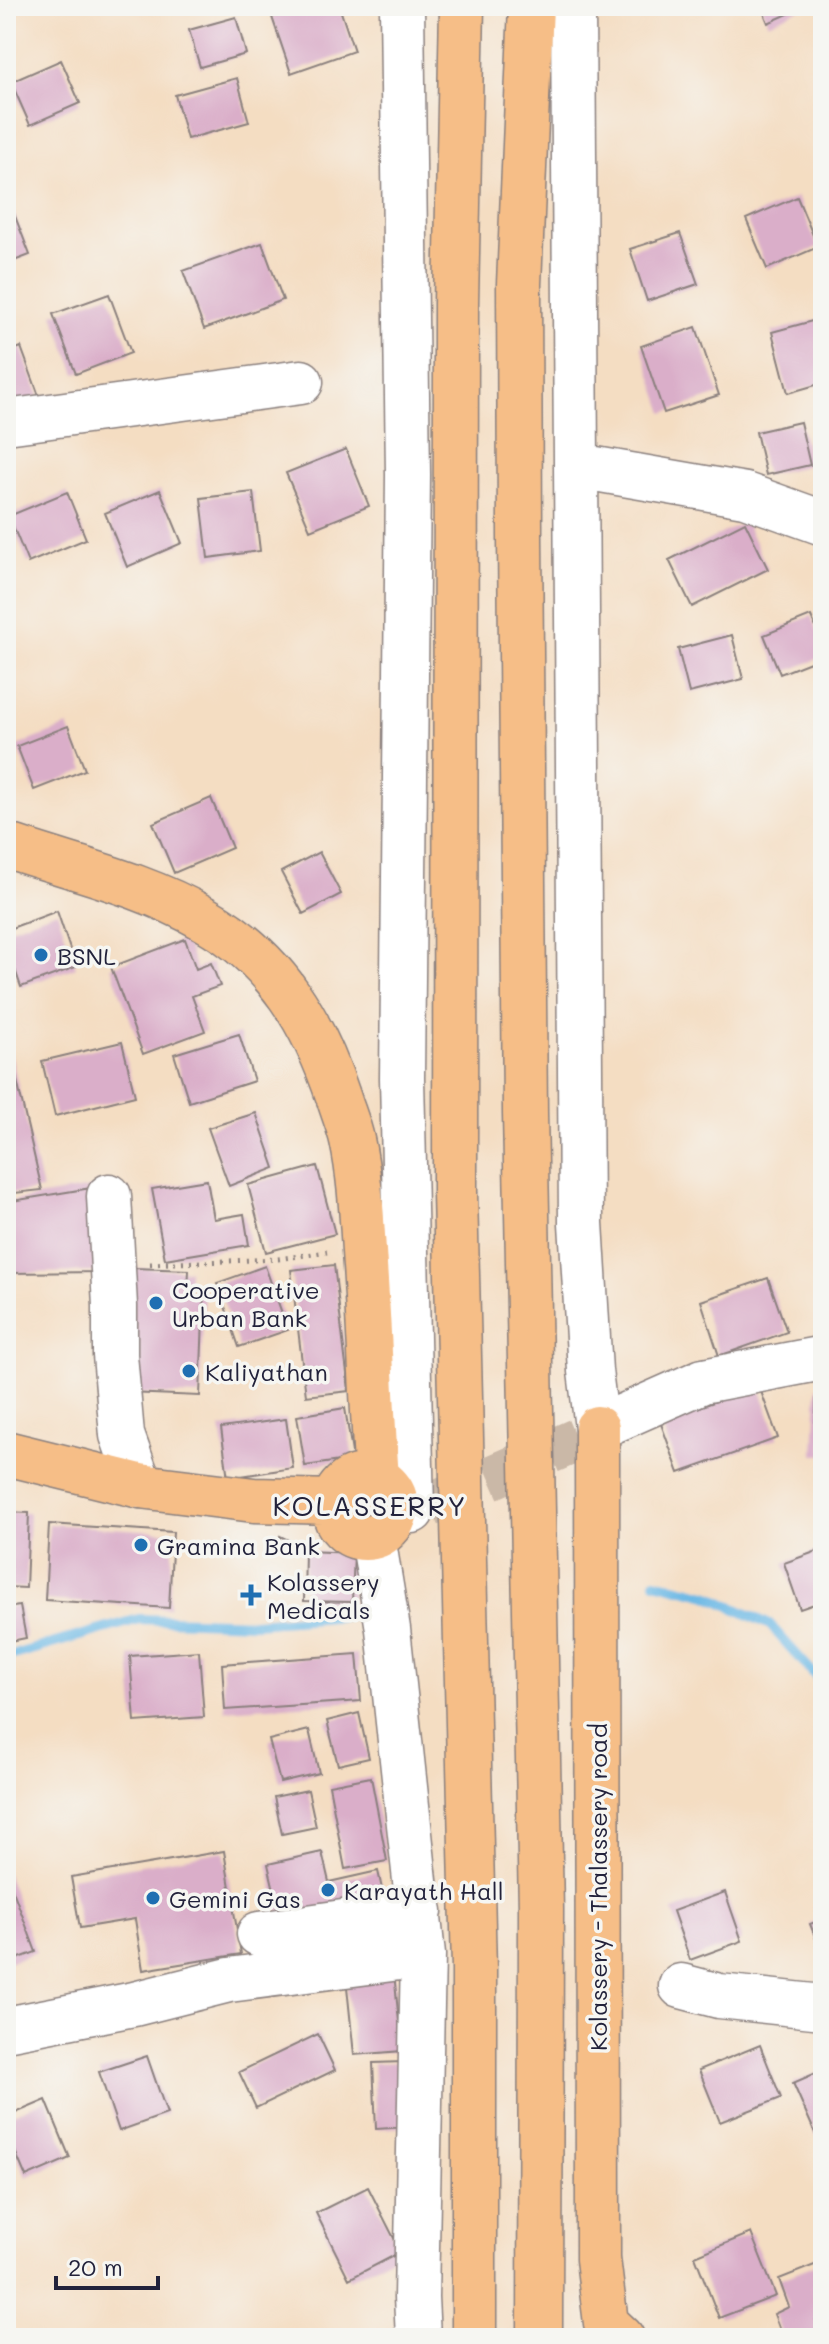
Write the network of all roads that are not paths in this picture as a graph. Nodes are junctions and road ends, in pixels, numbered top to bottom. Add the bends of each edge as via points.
1 (402, 6) edge
2 (462, 6) edge
3 (531, 6) edge
4 (573, 6) edge
5 (301, 382) dead end
6 (6, 422) edge
7 (578, 466) junction
8 (823, 523) edge
9 (6, 845) edge
10 (109, 1196) dead end
11 (823, 1358) edge
12 (587, 1434) junction
13 (6, 1453) edge
14 (140, 1486) junction
15 (397, 1510) junction
16 (420, 1911) junction
17 (259, 1934) dead end
18 (423, 1955) junction
19 (681, 1986) dead end
20 (823, 2007) edge
21 (6, 2029) edge
22 (611, 2333) edge
23 (418, 2338) edge
24 (474, 2338) edge
25 (540, 2338) edge

1 - 15 street via 408,475
2 - 24 main road via 456,304 455,1193 474,1969
3 - 25 main road via 519,379 525,1113 541,1909
4 - 7 street
5 - 6 street
7 - 8 street via 745,495
7 - 12 street via 581,1223 590,1371
9 - 15 main road via 161,897 205,919 237,940 286,989 312,1028 352,1139
10 - 14 street via 122,1435
11 - 12 street via 703,1381
12 - 22 main road, Kolassery - Thalassery road via 598,2259
13 - 14 main road
14 - 15 main road via 254,1500 334,1502 353,1478 363,1476
15 - 16 street via 388,1629
16 - 17 street
16 - 18 street
18 - 21 street via 229,1980
18 - 23 street
19 - 20 street via 719,1996

